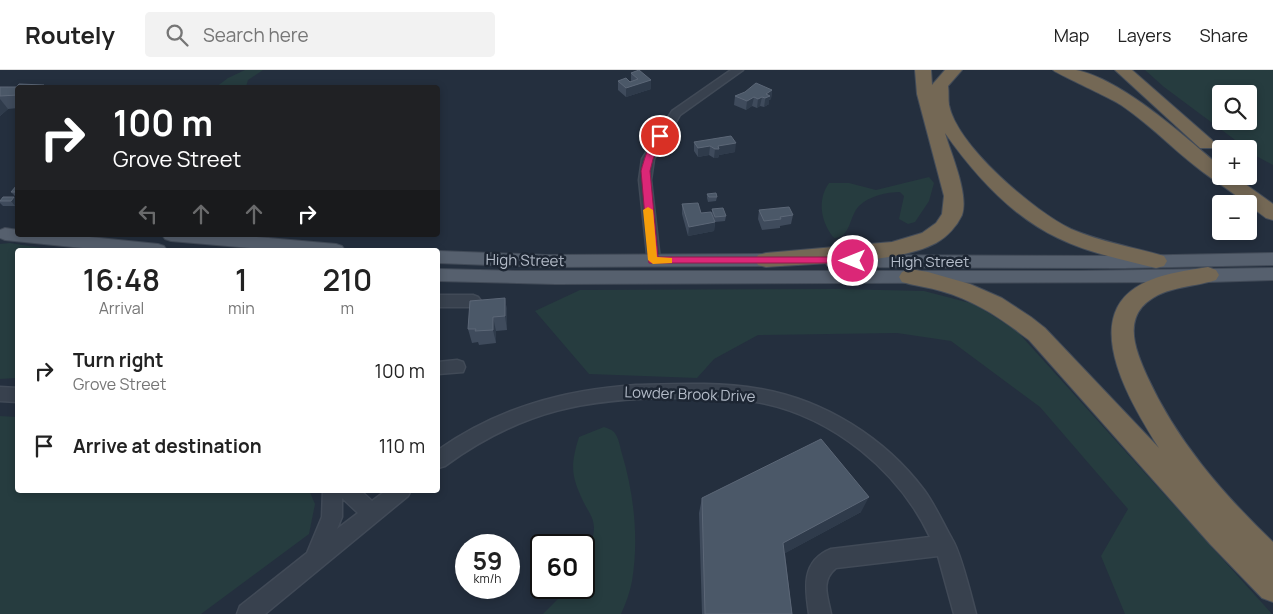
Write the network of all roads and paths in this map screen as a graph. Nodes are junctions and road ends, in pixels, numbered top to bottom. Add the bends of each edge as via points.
1 (738, 70) edge
2 (923, 70) edge
3 (954, 70) edge
4 (1061, 70) edge
5 (1124, 70) edge
6 (1212, 150) edge
7 (1212, 168) edge
8 (1234, 185) edge
9 (1252, 185) edge
10 (1273, 204) edge
11 (1273, 214) edge
12 (43, 237) edge
13 (186, 237) edge
14 (259, 247) edge
15 (139, 248) edge
16 (287, 248) edge
17 (440, 257) edge
18 (1273, 259) edge
19 (653, 260) junction
20 (766, 260) junction
21 (1156, 261) junction
22 (1273, 274) edge
23 (440, 275) edge
24 (1208, 275) junction
25 (910, 277) junction
26 (440, 301) edge
27 (473, 301) edge
28 (457, 367) dead end
29 (440, 368) edge
30 (0, 394) edge
31 (15, 395) edge
32 (442, 455) edge
33 (333, 493) edge
34 (350, 493) edge
35 (396, 493) edge
36 (372, 514) junction
37 (945, 545) junction
38 (312, 562) junction
39 (1273, 562) edge
40 (1273, 587) edge
41 (248, 614) edge
42 (820, 614) edge
43 (965, 614) edge

1 - 19 street via 676,113 654,147 645,180
2 - 20 highway via 925,94 954,196 954,207 946,224 930,238 902,247
3 - 21 highway via 944,77 939,86 942,107 969,153 1008,195 1038,219 1070,236
4 - 7 highway via 1120,96
5 - 6 highway
8 - 11 highway
9 - 10 highway
12 - 15 main road
13 - 14 main road
14 - 16 main road
17 - 19 main road, High Street via 529,261
18 - 21 main road, High Street
19 - 20 main road, High Street
20 - 21 main road, High Street
22 - 24 main road, High Street
23 - 25 main road, High Street via 520,278
24 - 25 main road, High Street
24 - 39 highway via 1166,283 1134,302 1122,326 1125,352 1141,394 1176,453 1226,515
25 - 40 highway via 944,283 988,300 1038,334 1220,534
26 - 27 street
28 - 29 street
30 - 31 street
32 - 37 street, Lowder Brook Drive via 499,421 533,408 588,395 644,391 720,392 763,397 823,418 874,450 914,493
33 - 38 street via 329,529
34 - 36 street
35 - 36 street
36 - 38 street
37 - 42 street via 831,559 819,568 815,580
37 - 43 street, Lowder Brook Drive
38 - 41 street

